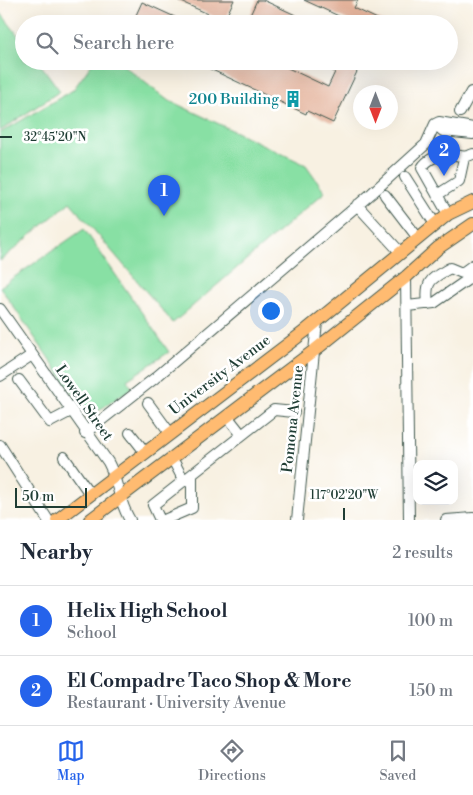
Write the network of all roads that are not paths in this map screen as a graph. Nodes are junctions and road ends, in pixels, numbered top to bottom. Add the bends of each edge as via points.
1 (473, 92) edge
2 (460, 112) dead end
3 (435, 124) junction
4 (473, 128) edge
5 (473, 134) edge
6 (468, 156) edge
7 (405, 177) dead end
8 (386, 195) dead end
9 (437, 195) junction
10 (473, 202) edge
11 (357, 205) junction
12 (448, 214) junction
13 (435, 224) junction
14 (473, 224) edge
15 (418, 238) junction
16 (401, 253) junction
17 (473, 265) edge
18 (473, 276) edge
19 (406, 278) junction
20 (428, 304) junction
21 (406, 306) junction
22 (0, 309) edge
23 (317, 322) junction
24 (314, 350) junction
25 (32, 354) junction
26 (0, 376) edge
27 (19, 380) dead end
28 (148, 403) dead end
29 (71, 411) junction
30 (294, 412) dead end
31 (227, 416) junction
32 (85, 433) junction
33 (130, 433) dead end
34 (170, 434) junction
35 (242, 435) junction
36 (0, 445) edge
37 (145, 452) junction
38 (64, 457) dead end
39 (172, 458) junction
40 (192, 474) junction
41 (115, 475) junction
42 (184, 481) junction
43 (90, 494) junction
44 (121, 495) junction
45 (473, 518) edge
46 (48, 520) edge
47 (57, 520) edge
48 (90, 520) edge
49 (130, 520) edge
50 (160, 520) edge
51 (164, 520) edge
52 (297, 520) edge
53 (409, 520) edge
54 (446, 520) edge

1 - 2 street
3 - 4 street
3 - 5 street via 443,131
3 - 11 street via 426,144
6 - 9 street via 459,181
6 - 9 street via 448,153 426,161 422,168
7 - 13 street
8 - 15 street
9 - 12 street
10 - 12 main road, University Avenue
11 - 16 street
11 - 32 street via 155,378
12 - 13 main road, University Avenue
13 - 15 main road, University Avenue
14 - 19 main road via 442,245
15 - 16 main road, University Avenue
16 - 23 main road, University Avenue
17 - 20 street via 462,273 450,268 430,280 426,289
18 - 20 street
19 - 21 street
19 - 24 main road
20 - 21 street
21 - 53 street
22 - 25 street, Lowell Street
23 - 24 street, Pomona Avenue
23 - 34 main road, University Avenue
24 - 31 main road
24 - 52 street, Pomona Avenue
25 - 26 street
25 - 29 street, Lowell Street
27 - 29 street via 50,422
28 - 34 street
29 - 32 street, Lowell Street
30 - 35 street via 274,410
31 - 35 street
31 - 39 main road
32 - 41 street, Lowell Street
33 - 37 street
34 - 37 main road, University Avenue
35 - 40 street
36 - 46 street
37 - 41 main road, University Avenue
38 - 43 street
39 - 42 street
39 - 44 main road
40 - 42 street
40 - 51 street via 192,508
41 - 43 main road, University Avenue
41 - 44 street, Lowell Street
42 - 50 street via 153,505
43 - 47 main road, University Avenue
44 - 48 main road
44 - 49 street, Lowell Street
45 - 54 street

